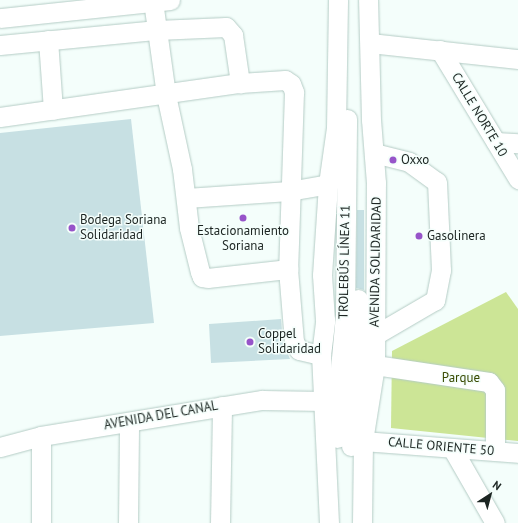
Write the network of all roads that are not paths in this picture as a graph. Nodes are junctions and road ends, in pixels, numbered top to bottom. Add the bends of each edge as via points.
1 (338, 0) edge
2 (348, 0) edge
3 (358, 0) edge
4 (368, 0) edge
5 (162, 1) edge
6 (56, 5) edge
7 (0, 18) edge
8 (157, 30) junction
9 (48, 40) junction
10 (370, 43) junction
11 (0, 45) edge
12 (440, 50) junction
13 (518, 59) edge
14 (240, 83) junction
15 (166, 95) junction
16 (52, 110) junction
17 (0, 117) edge
18 (496, 142) junction
19 (518, 143) edge
20 (374, 153) junction
21 (518, 179) edge
22 (328, 184) junction
23 (290, 190) junction
24 (186, 198) junction
25 (288, 269) junction
26 (375, 335) junction
27 (322, 355) junction
28 (375, 365) junction
29 (324, 400) junction
30 (222, 406) junction
31 (129, 422) junction
32 (42, 436) junction
33 (363, 441) junction
34 (0, 447) edge
35 (452, 448) junction
36 (495, 451) junction
37 (518, 453) edge
38 (41, 523) edge
39 (128, 523) edge
40 (220, 523) edge
41 (329, 523) edge
42 (337, 523) edge
43 (350, 523) edge
44 (362, 523) edge
45 (495, 523) edge

1 - 22 street via 336,128
2 - 42 street, TROLEBÚS LÍNEA 11 via 345,315 337,401
3 - 43 street, TROLEBÚS LÍNEA 11 via 358,363 351,438
4 - 10 street, AVENIDA SOLIDARIDAD
5 - 6 street
5 - 8 street
6 - 7 street
8 - 9 street
8 - 14 street via 223,26 230,28
8 - 15 street
9 - 11 street
9 - 16 street
10 - 12 street
10 - 20 street, AVENIDA SOLIDARIDAD
12 - 13 street
12 - 18 street, CALLE NORTE 10
14 - 15 street
14 - 23 street via 285,80 291,84 294,92
15 - 16 street
15 - 24 street
16 - 17 street
18 - 19 street
18 - 21 street, CALLE NORTE 10
20 - 26 street, AVENIDA SOLIDARIDAD
20 - 26 street via 409,162 437,182 441,270 435,300
22 - 23 street
22 - 27 street via 322,275 325,320
23 - 24 street
23 - 25 street
24 - 25 street via 189,228 202,277
25 - 27 street via 294,342 299,350
26 - 28 street, AVENIDA SOLIDARIDAD
27 - 29 street
28 - 33 street, AVENIDA SOLIDARIDAD
28 - 36 street via 489,382 495,390
29 - 30 street, AVENIDA DEL CANAL via 262,400
29 - 41 street
30 - 31 street, AVENIDA DEL CANAL
30 - 40 street
31 - 32 street, AVENIDA DEL CANAL
31 - 39 street
32 - 34 street, AVENIDA DEL CANAL
32 - 38 street
33 - 35 street, CALLE ORIENTE 50
33 - 44 street, AVENIDA SOLIDARIDAD
35 - 36 street, CALLE ORIENTE 50
35 - 45 street
36 - 37 street, CALLE ORIENTE 50

